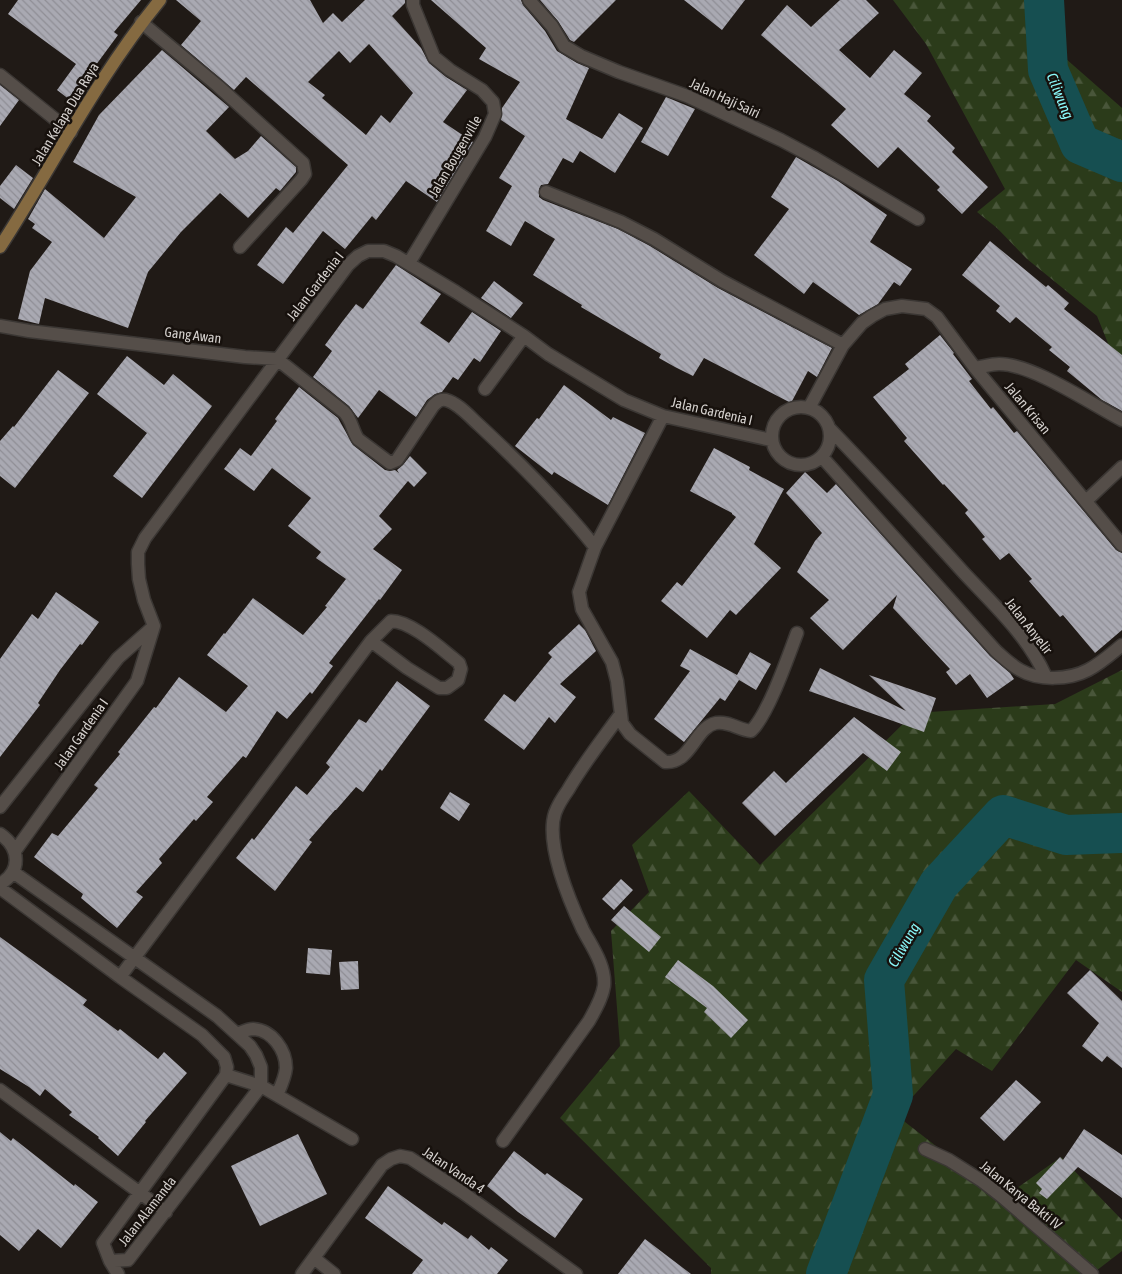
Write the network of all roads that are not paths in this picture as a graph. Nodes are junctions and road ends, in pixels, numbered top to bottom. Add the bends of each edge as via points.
1 (160, 0) edge
2 (413, 0) edge
3 (529, 0) edge
4 (141, 22) junction
5 (0, 75) edge
6 (71, 132) junction
7 (546, 192) dead end
8 (918, 219) dead end
9 (0, 247) edge
10 (240, 247) dead end
11 (410, 263) junction
12 (0, 326) edge
13 (524, 336) junction
14 (843, 345) junction
15 (278, 359) junction
16 (975, 368) junction
17 (485, 389) dead end
18 (809, 408) junction
19 (663, 416) junction
20 (1122, 420) edge
21 (829, 428) junction
22 (772, 440) junction
23 (822, 457) junction
24 (1122, 468) edge
25 (1086, 501) junction
26 (1122, 545) edge
27 (595, 546) junction
28 (154, 626) junction
29 (797, 633) dead end
30 (371, 641) junction
31 (1122, 645) edge
32 (1046, 677) junction
33 (620, 715) junction
34 (0, 806) edge
35 (0, 834) edge
36 (15, 851) junction
37 (13, 872) junction
38 (0, 886) edge
39 (135, 958) junction
40 (120, 978) junction
41 (237, 1034) junction
42 (226, 1075) junction
43 (261, 1086) junction
44 (0, 1090) edge
45 (277, 1095) junction
46 (352, 1139) dead end
47 (504, 1141) dead end
48 (924, 1149) dead end
49 (140, 1192) junction
50 (166, 1212) junction
51 (314, 1258) junction
52 (110, 1261) junction
53 (118, 1274) edge
54 (302, 1274) edge
55 (334, 1274) edge
56 (576, 1274) edge
57 (1092, 1274) edge

1 - 4 main road, Jalan Kelapa Dua Raya
2 - 11 street, Jalan Bougenville via 434,57 482,90 493,102 496,114
3 - 8 street, Jalan Haji Sairi via 552,26 564,46 581,56 687,96 781,140
4 - 6 main road, Jalan Kelapa Dua Raya
4 - 10 street via 303,163 305,174 301,180
5 - 6 street
6 - 9 main road, Jalan Kelapa Dua Raya
7 - 14 street via 654,239 722,281
11 - 13 street, Jalan Gardenia I
11 - 15 street, Jalan Gardenia I via 384,251 368,251 358,256
12 - 15 street, Gang Awan
13 - 17 street
13 - 19 street, Jalan Gardenia I via 624,400
14 - 16 street, Jalan Krisan via 872,316 885,309 902,306 926,309 937,317
14 - 18 street
15 - 27 street via 344,412 358,439 390,463 397,460 438,401 453,403 529,473
15 - 28 street, Jalan Gardenia I via 152,527 138,552 139,579
16 - 20 street via 999,364 1025,370
16 - 25 street, Jalan Krisan
18 - 21 street via 818,412
18 - 22 street via 800,406 782,413 775,421
19 - 22 street, Jalan Gardenia I
19 - 27 street
21 - 23 street via 828,448
21 - 32 street, Jalan Anyelir via 1007,619 1033,652
22 - 23 street via 779,456 796,465 814,463
23 - 32 street, Jalan Anyelir via 1010,664 1030,675
24 - 25 street
25 - 26 street, Jalan Krisan
27 - 33 street via 581,584 580,600 586,618 612,662
28 - 34 street, Jalan Gardenia I via 118,658
28 - 36 street, Jalan Gardenia I via 137,681
29 - 33 street via 772,695 751,731 716,723 672,763 665,762 630,734
30 - 30 street via 440,688 453,685 460,675 461,669 453,658 398,621 391,621
30 - 39 street
31 - 32 street via 1079,674
33 - 47 street via 564,797 555,814 552,834 563,878 573,907 598,957 604,986 589,1021
35 - 36 street via 10,841
36 - 37 street
37 - 38 street
37 - 39 street
38 - 40 street
39 - 40 street
39 - 41 street
40 - 42 street via 202,1035 224,1057
41 - 43 street via 256,1055 261,1067
41 - 45 street via 252,1029 266,1033 277,1042 286,1066
42 - 43 street
42 - 49 street, Jalan Alamanda
43 - 45 street
43 - 50 street, Jalan Alamanda
44 - 49 street
45 - 46 street
48 - 57 street, Jalan Karya Bakti IV via 982,1181
49 - 50 street
49 - 52 street, Jalan Alamanda via 103,1243
50 - 52 street, Jalan Alamanda via 128,1260
51 - 54 street
51 - 55 street
51 - 56 street, Jalan Vanda 4 via 382,1166 400,1156 410,1158 442,1178
52 - 53 street

